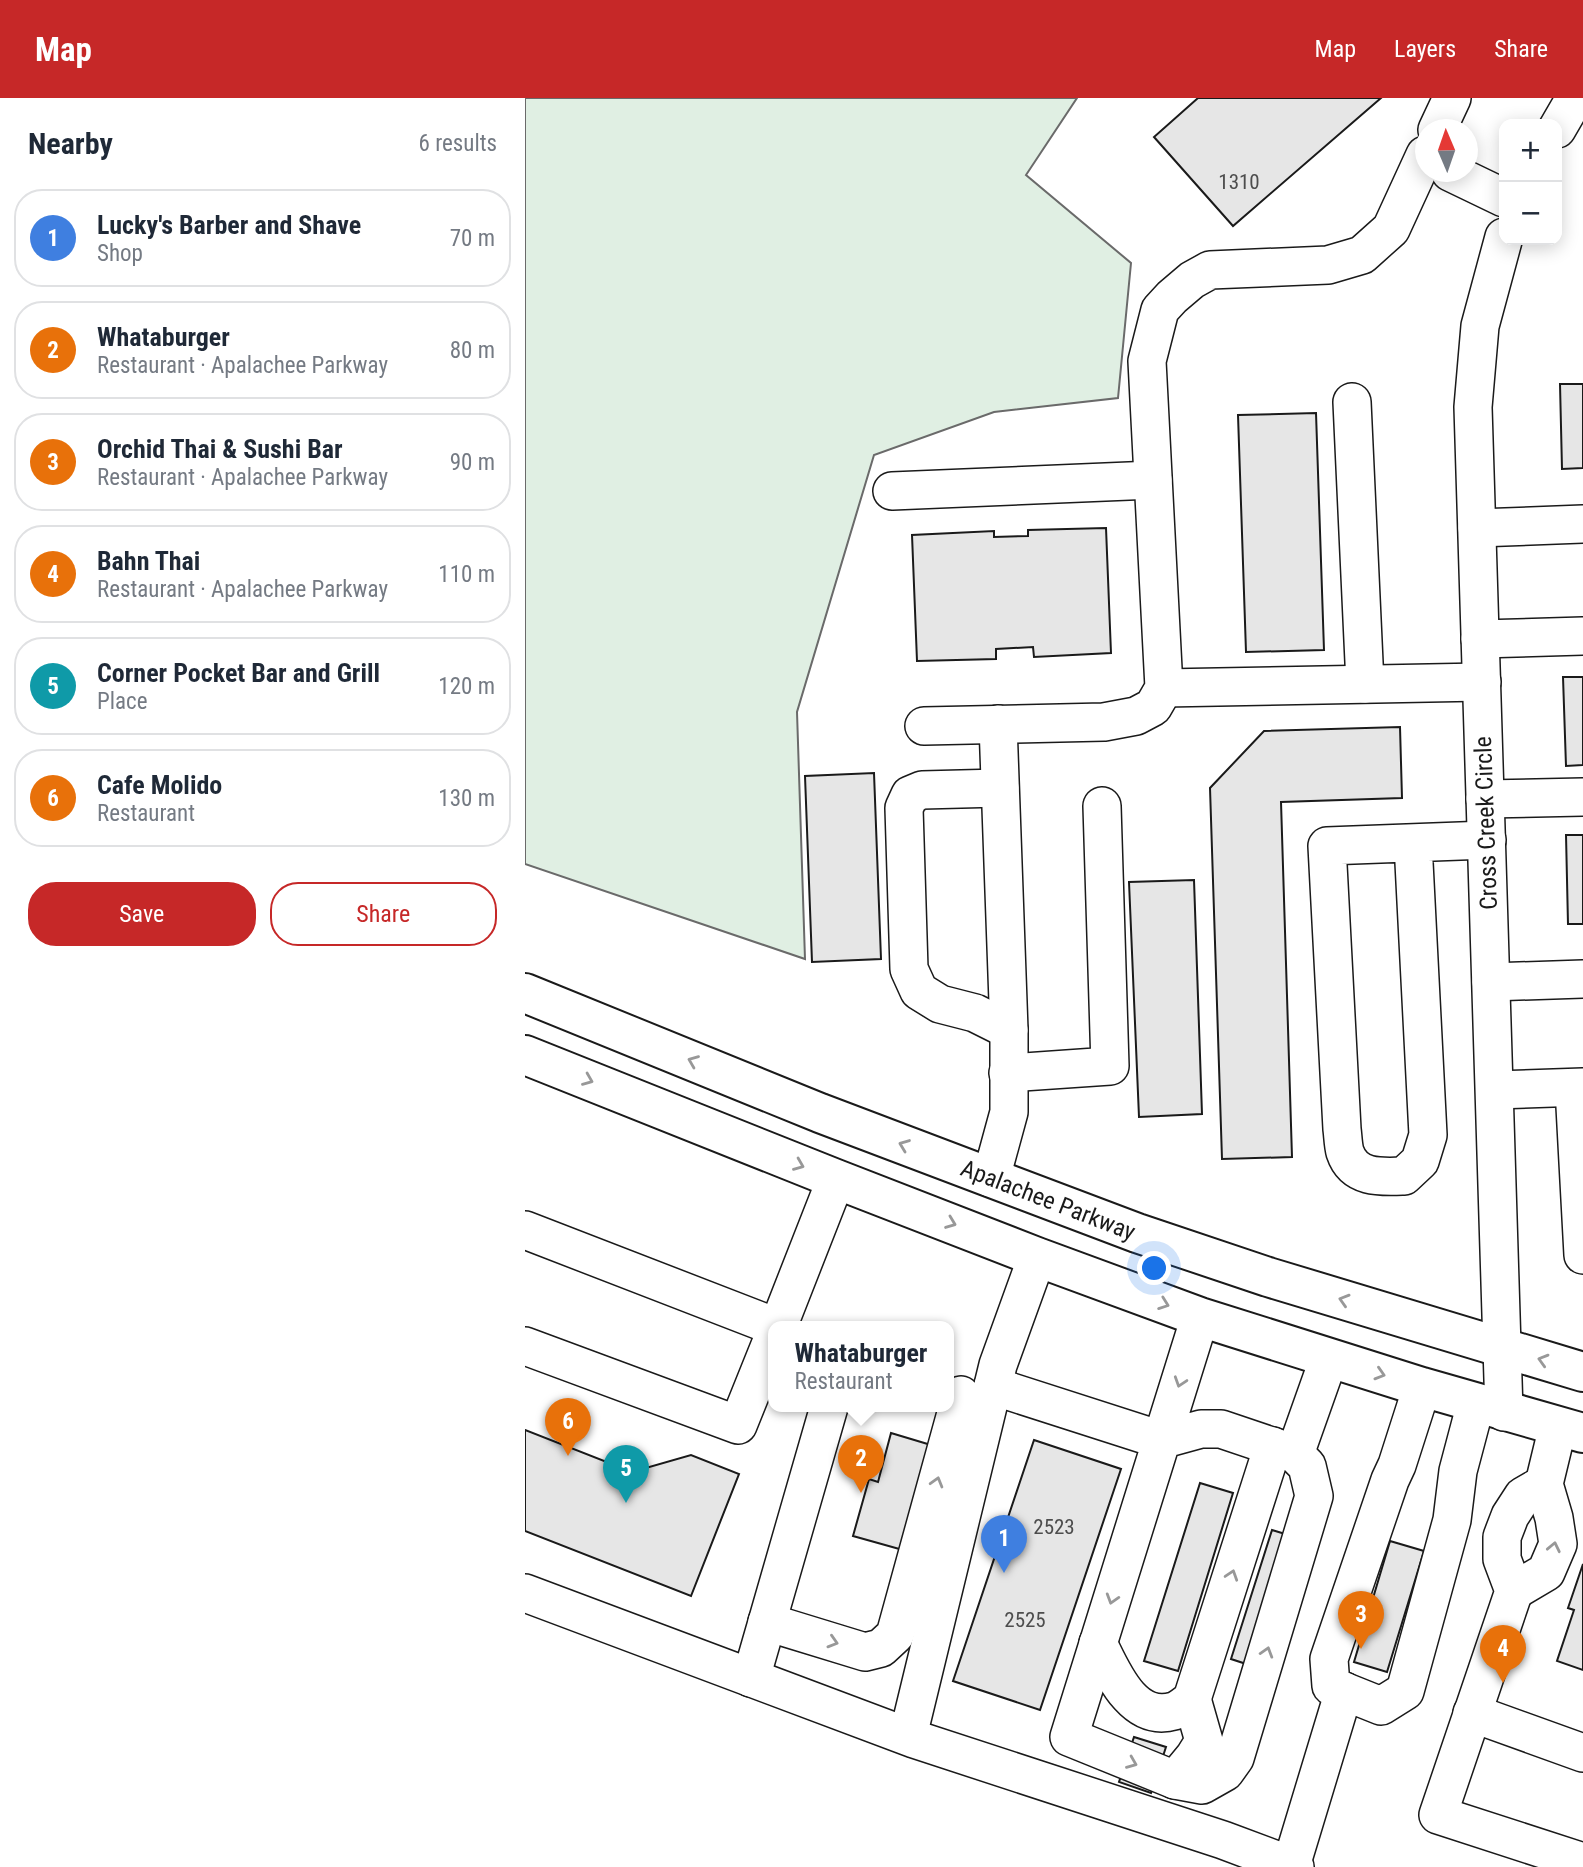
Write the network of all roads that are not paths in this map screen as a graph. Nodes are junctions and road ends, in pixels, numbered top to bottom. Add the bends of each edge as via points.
1 (1452, 98) edge
2 (1575, 98) edge
3 (1445, 119) edge
4 (1562, 120) edge
5 (1417, 182) edge
6 (1477, 182) edge
7 (1499, 195) edge
8 (1500, 245) edge
9 (1352, 402) dead end
10 (1153, 480) junction
11 (892, 491) dead end
12 (1583, 524) edge
13 (1477, 528) junction
14 (1583, 636) edge
15 (1480, 639) junction
16 (1482, 682) junction
17 (1365, 684) junction
18 (1164, 688) junction
19 (998, 724) junction
20 (924, 726) dead end
21 (1000, 788) junction
22 (1583, 797) edge
23 (1485, 799) junction
24 (1102, 806) dead end
25 (1487, 840) junction
26 (1413, 843) junction
27 (1583, 979) edge
28 (1491, 982) junction
29 (525, 993) edge
30 (1009, 1030) junction
31 (525, 1055) edge
32 (1008, 1073) junction
33 (1578, 1088) edge
34 (1495, 1090) junction
35 (991, 1178) junction
36 (836, 1179) junction
37 (525, 1230) edge
38 (1583, 1255) edge
39 (1037, 1257) junction
40 (1200, 1317) junction
41 (779, 1321) edge
42 (768, 1324) edge
43 (525, 1346) edge
44 (1503, 1349) junction
45 (768, 1350) edge
46 (1329, 1358) junction
47 (1583, 1372) edge
48 (1422, 1387) junction
49 (973, 1394) edge
50 (1490, 1407) junction
51 (828, 1412) edge
52 (1570, 1429) edge
53 (1161, 1440) junction
54 (1284, 1450) junction
55 (1544, 1484) junction
56 (1514, 1591) junction
57 (525, 1593) edge
58 (767, 1622) junction
59 (1098, 1643) junction
60 (751, 1678) junction
61 (1344, 1691) junction
62 (1192, 1699) junction
63 (1472, 1713) junction
64 (908, 1736) junction
65 (1583, 1753) edge
66 (1175, 1780) junction
67 (1583, 1862) edge
68 (1293, 1866) edge

1 - 3 street
2 - 4 street
5 - 10 street via 1391,229 1361,255 1328,265 1210,270 1160,310 1147,361
6 - 7 street
8 - 13 street, Cross Creek Circle via 1480,326 1473,407
9 - 17 street
10 - 11 street
10 - 18 street
12 - 13 street
13 - 15 street, Cross Creek Circle
14 - 15 street
15 - 16 street, Cross Creek Circle
16 - 17 street
16 - 23 street, Cross Creek Circle
17 - 18 street
18 - 19 street via 1153,708 1136,716 1104,722
19 - 20 street
19 - 21 street
21 - 30 street
21 - 30 street via 922,790 910,795 904,808 909,969 919,991 940,1004 975,1013
22 - 23 street
23 - 25 street, Cross Creek Circle
24 - 32 street via 1110,1066
25 - 26 street
25 - 28 street, Cross Creek Circle
26 - 26 street via 1428,1135 1420,1161 1404,1176 1375,1177 1356,1170 1345,1153 1327,846
27 - 28 street
28 - 34 street, Cross Creek Circle
35 -> 29 main road, Apalachee Parkway
30 - 32 street
31 -> 36 main road
32 - 35 street via 1009,1112
33 - 34 street
33 - 38 street
34 - 44 street, Cross Creek Circle
44 -> 35 main road, Apalachee Parkway via 1268,1277
36 -> 39 main road
36 - 41 street
37 - 42 street
39 -> 40 main road
39 - 49 street via 998,1366
40 - 46 main road
40 -> 53 street
43 - 45 street via 738,1425
47 -> 44 main road, Apalachee Parkway
44 - 50 street, Cross Creek Circle
46 -> 48 main road
46 - 54 street
48 - 50 main road
48 - 61 street via 1329,1659 1331,1686
49 - 53 street
58 -> 49 street via 865,1652 881,1648 895,1635
49 - 64 street
50 - 52 main road
50 - 61 street, Cross Creek Circle via 1458,1471 1451,1520 1405,1691 1381,1706
51 - 58 street
52 - 55 street
53 - 54 street via 1221,1429
53 -> 59 street
62 -> 54 street
66 -> 54 street via 1202,1785 1225,1772 1235,1758 1314,1496 1307,1466
55 - 56 street via 1523,1496 1502,1537 1502,1559
56 -> 55 street via 1546,1572 1558,1544
56 - 63 street
57 - 60 street
58 - 60 street
59 - 62 street via 1119,1685 1138,1705 1157,1713 1175,1711
59 -> 66 street via 1069,1737
60 - 64 street
61 - 68 street
62 - 66 street via 1204,1741
63 - 65 street
63 - 67 street via 1438,1815
64 - 68 street

